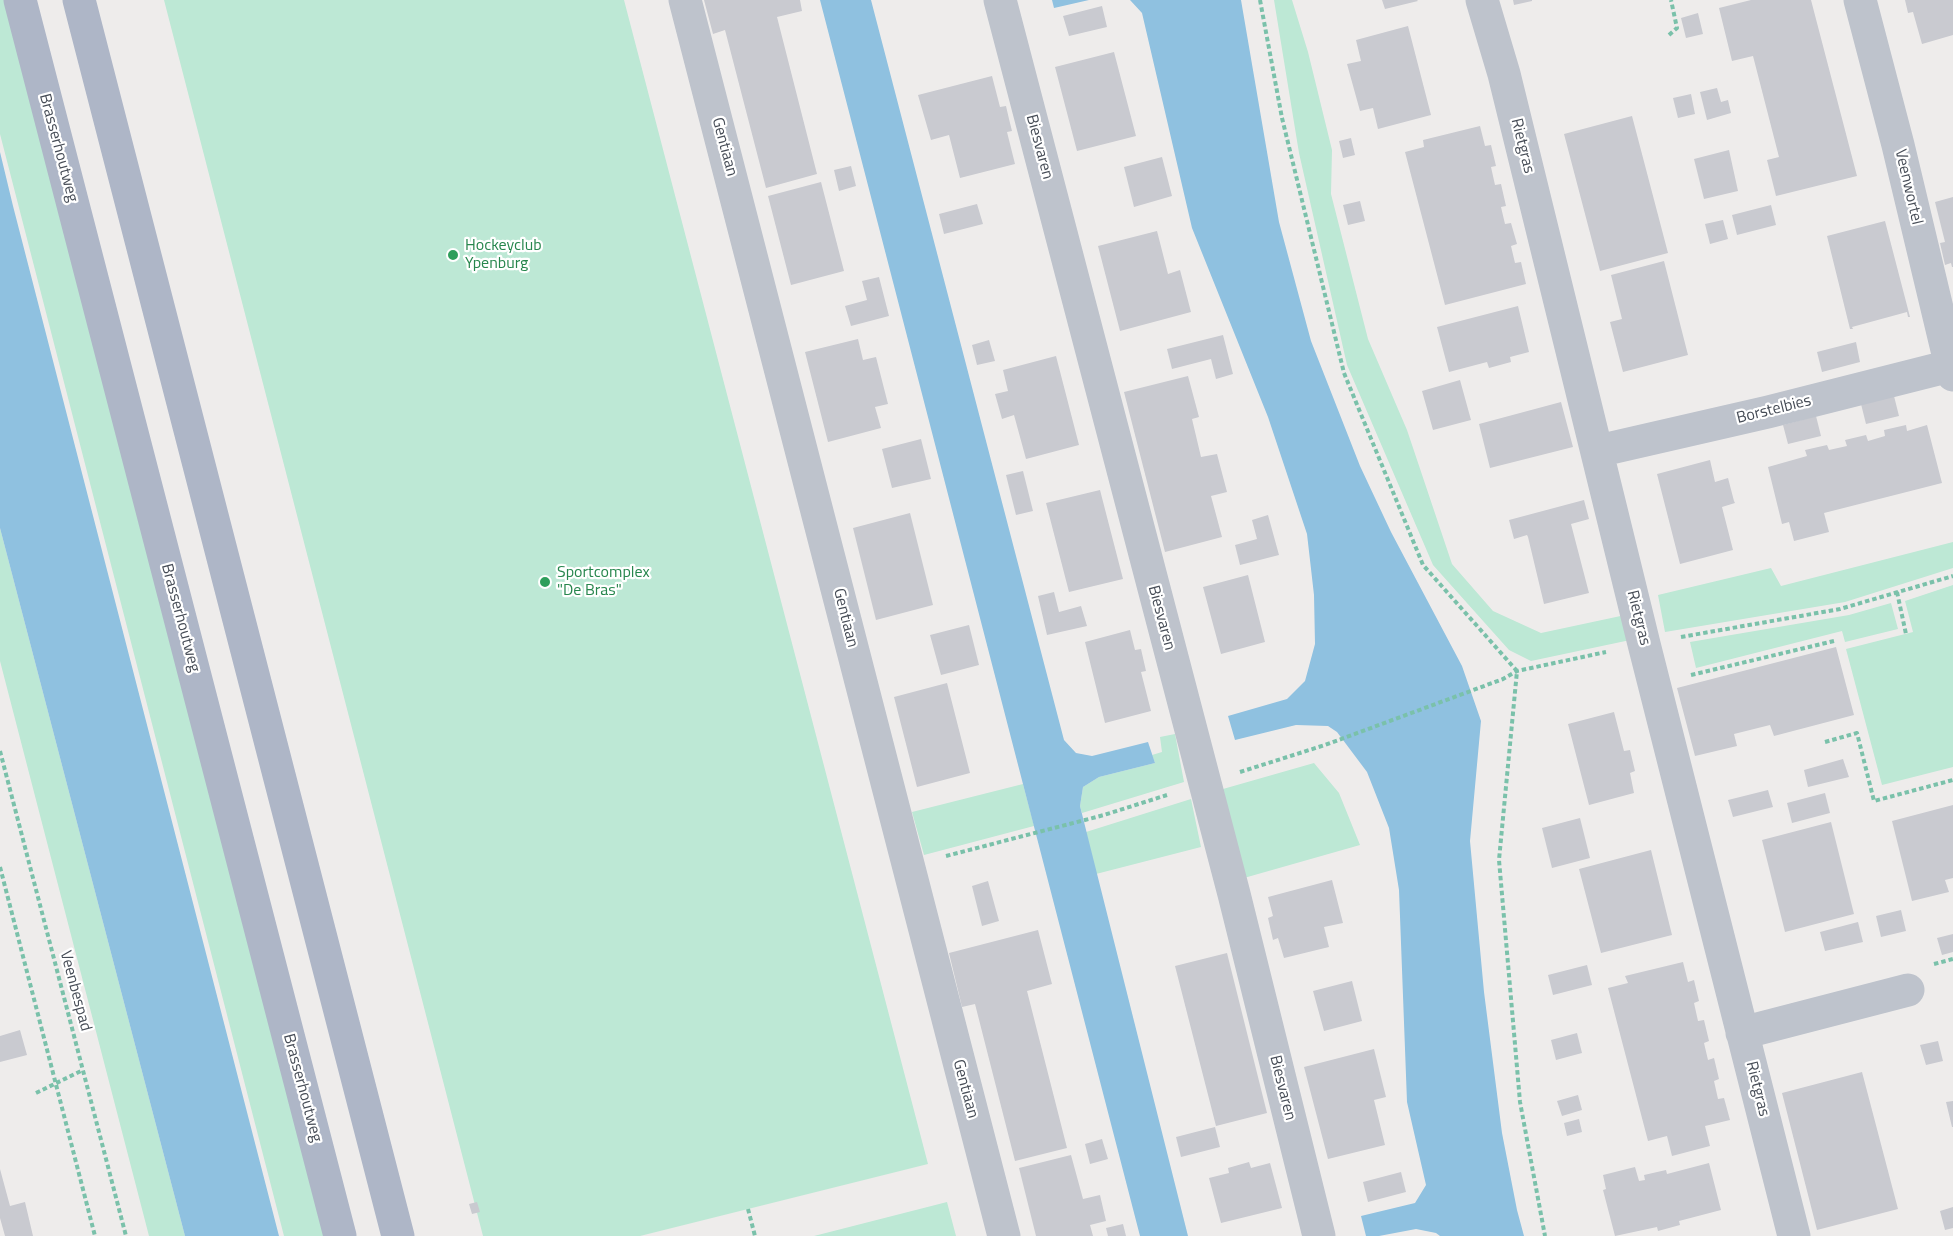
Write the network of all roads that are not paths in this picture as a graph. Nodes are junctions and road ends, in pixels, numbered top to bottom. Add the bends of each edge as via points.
1 (20, 0) edge
2 (79, 0) edge
3 (685, 0) edge
4 (1000, 0) edge
5 (1482, 0) edge
6 (1860, 0) edge
7 (1952, 371) edge
8 (1598, 452) junction
9 (1908, 990) dead end
10 (1742, 1033) junction
11 (340, 1236) edge
12 (398, 1236) edge
13 (1004, 1236) edge
14 (1319, 1236) edge
15 (1794, 1236) edge

1 - 11 main road, Brasserhoutweg
2 - 12 main road
3 - 13 street, Gentiaan
4 - 14 street, Biesvaren via 1234,894
5 - 8 street, Rietgras
6 - 7 street, Veenwortel
7 - 8 street, Borstelbies
8 - 10 street, Rietgras
9 - 10 street
10 - 15 street, Rietgras

